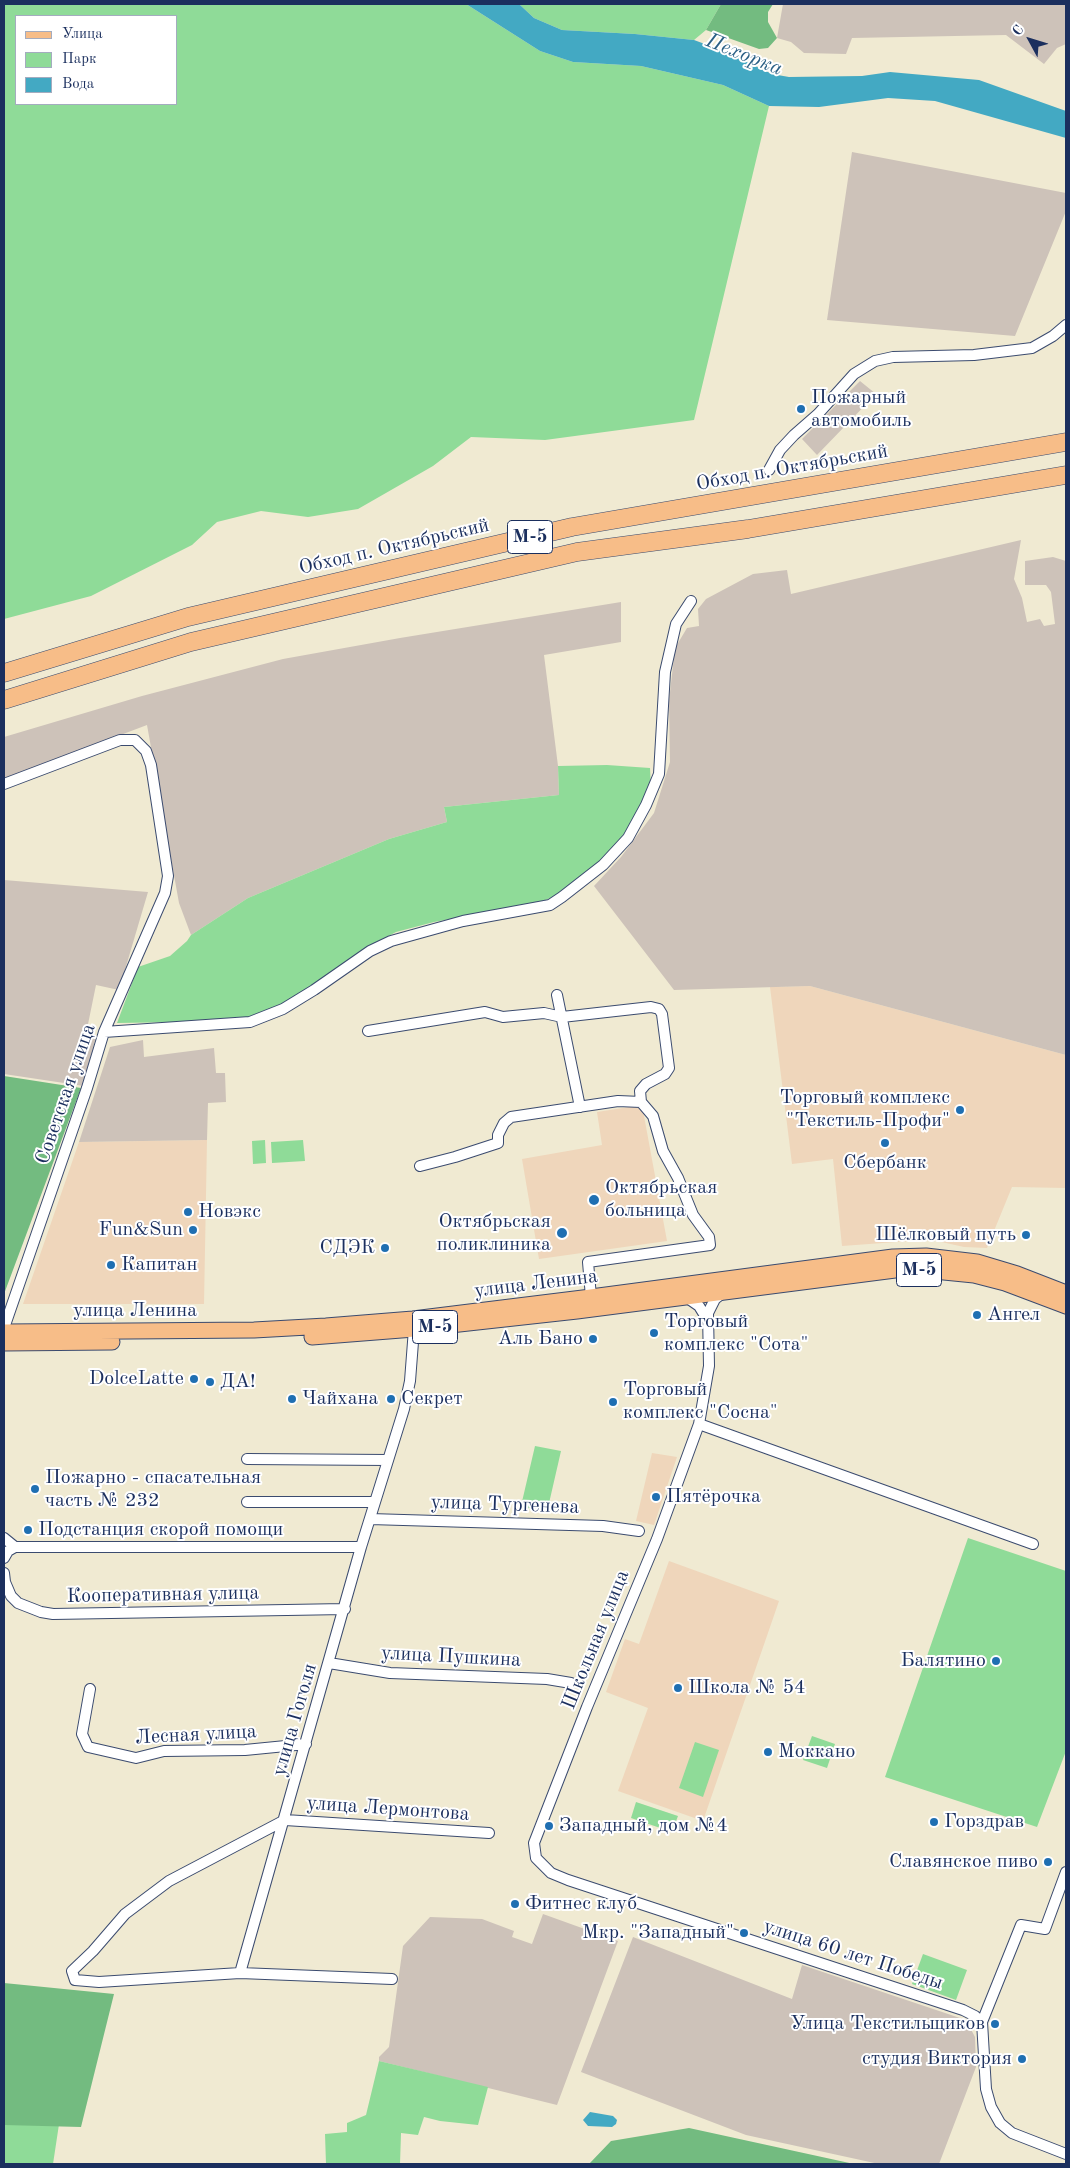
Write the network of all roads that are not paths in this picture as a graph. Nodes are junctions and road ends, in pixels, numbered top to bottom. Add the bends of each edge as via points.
1 (1066, 325) edge
2 (1065, 442) edge
3 (769, 470) dead end
4 (1066, 475) edge
5 (691, 601) dead end
6 (4, 673) edge
7 (4, 700) edge
8 (4, 784) edge
9 (557, 995) dead end
10 (562, 1018) junction
11 (368, 1031) dead end
12 (104, 1032) junction
13 (641, 1102) junction
14 (580, 1107) junction
15 (420, 1166) dead end
16 (724, 1292) junction
17 (1066, 1293) edge
18 (592, 1297) junction
19 (686, 1297) junction
20 (1066, 1306) edge
21 (706, 1318) junction
22 (4, 1328) edge
23 (414, 1329) junction
24 (4, 1332) edge
25 (4, 1343) edge
26 (699, 1424) junction
27 (246, 1459) dead end
28 (388, 1460) junction
29 (247, 1502) dead end
30 (375, 1502) junction
31 (370, 1519) junction
32 (639, 1532) dead end
33 (4, 1538) edge
34 (1034, 1544) dead end
35 (15, 1547) junction
36 (361, 1547) junction
37 (4, 1558) edge
38 (4, 1573) edge
39 (345, 1609) junction
40 (329, 1663) junction
41 (572, 1683) dead end
42 (90, 1689) dead end
43 (306, 1744) junction
44 (285, 1820) junction
45 (489, 1834) dead end
46 (543, 1867) joint
47 (1066, 1872) edge
48 (240, 1973) junction
49 (392, 1979) dead end
50 (982, 2022) junction
51 (1066, 2154) edge

1 - 3 street via 1032,348 893,357 875,361 854,374 794,435 780,450
2 - 6 highway, Обход п. Октябрьский / М-5 via 572,527 188,616
4 - 7 highway, М-5 via 748,529 577,552 191,642
5 - 12 street via 676,624 666,672 659,774 646,805 628,838 603,864 550,906 463,921 391,941 370,951 282,1009 250,1022
8 - 12 street, Советская улица via 120,740 135,740 146,751 168,876 165,893
9 - 10 street
10 - 11 street via 544,1013 503,1016 485,1012
10 - 13 street via 651,1007 658,1009 662,1014 669,1068 640,1091
10 - 14 street
12 - 22 street, Советская улица
13 - 14 street
13 - 18 street via 654,1116 663,1151 693,1215 709,1237 710,1245 588,1262
14 - 15 street via 511,1117 498,1135 498,1143
16 - 19 main road, улица Ленина / М-5
16 - 20 main road, улица Ленина / М-5 via 895,1270 924,1270 998,1281
16 - 21 street via 711,1305
17 - 18 main road, улица Ленина / М-5 via 977,1262 926,1256
18 - 24 main road, улица Ленина / М-5 via 326,1326 254,1330
19 - 21 street via 699,1306
19 - 23 main road, улица Ленина / М-5
21 - 26 street, Школьная улица via 709,1366
23 - 25 main road, улица Ленина / М-5 via 253,1340
23 - 28 street, улица Гоголя via 410,1381
26 - 34 street
26 - 46 street, Школьная улица via 657,1539 534,1843 536,1858
27 - 28 street
28 - 30 street, улица Гоголя
29 - 30 street
30 - 31 street, улица Гоголя
31 - 32 street, улица Тургенева via 603,1526
31 - 36 street, улица Гоголя
33 - 35 street
35 - 36 street
35 - 37 street
36 - 39 street, улица Гоголя
38 - 39 street, Кооперативная улица via 11,1596 18,1603 53,1614
39 - 40 street, улица Гоголя
40 - 41 street, улица Пушкина via 390,1673 547,1679
40 - 43 street, улица Гоголя
42 - 43 street, Лесная улица via 82,1734 88,1746 136,1758 164,1752 245,1750
43 - 44 street, улица Гоголя
44 - 45 street, улица Лермонтова
44 - 48 street, улица Гоголя
44 - 48 street via 169,1881 125,1914 72,1971 76,1980 99,1982
46 - 50 street, улица 60 лет Победы via 551,1874 568,1880 963,2010
47 - 50 street via 1045,1928 1020,1925
48 - 49 street
50 - 51 street via 986,2089 1000,2123 1012,2133

